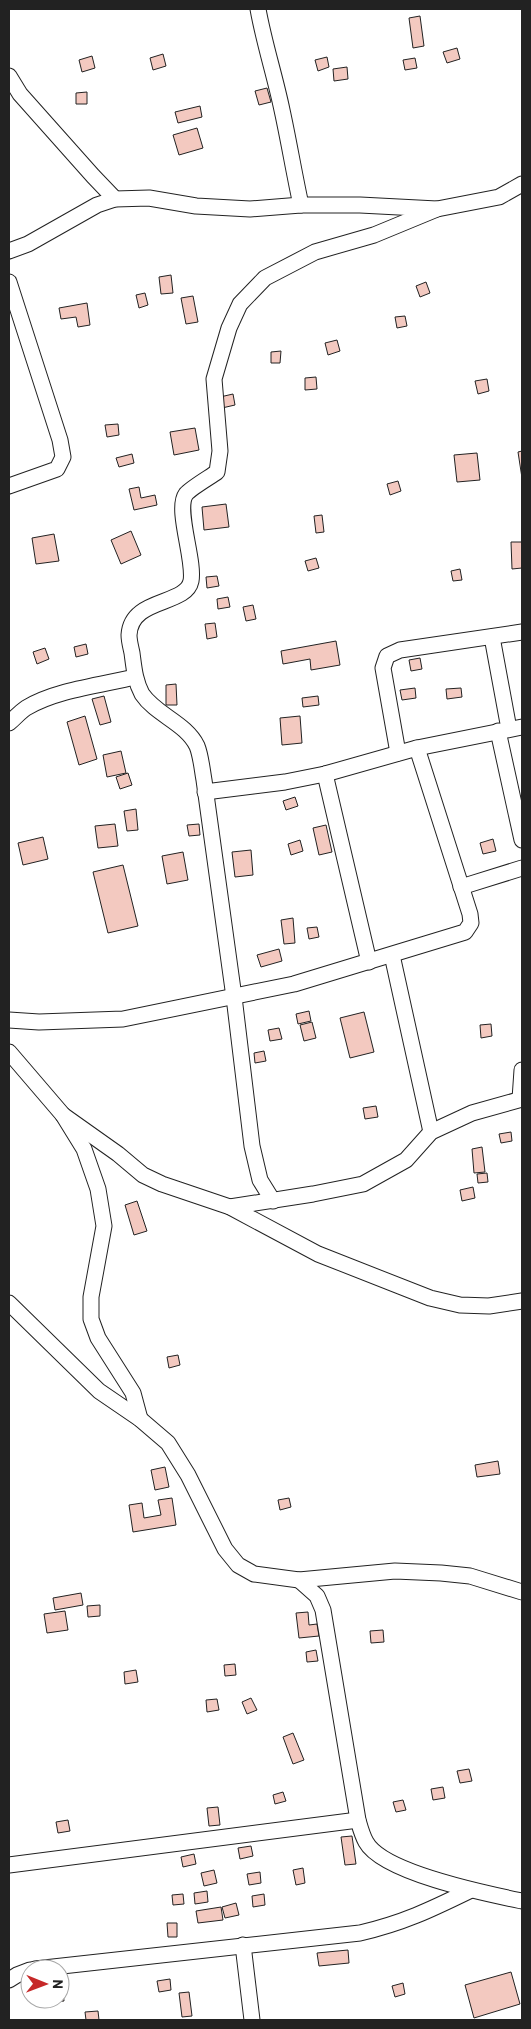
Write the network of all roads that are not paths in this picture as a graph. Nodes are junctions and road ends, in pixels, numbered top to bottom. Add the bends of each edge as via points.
1 (258, 9) edge
2 (9, 76) edge
3 (522, 184) edge
4 (115, 199) junction
5 (301, 205) junction
6 (437, 209) junction
7 (9, 251) edge
8 (9, 282) edge
9 (9, 486) edge
10 (522, 632) edge
11 (492, 637) junction
12 (135, 677) junction
13 (10, 719) edge
14 (510, 729) edge
15 (417, 748) junction
16 (398, 753) junction
17 (324, 774) junction
18 (205, 792) junction
19 (522, 840) edge
20 (522, 868) edge
21 (460, 887) junction
22 (392, 955) junction
23 (368, 962) junction
24 (234, 997) junction
25 (9, 1020) edge
26 (9, 1052) edge
27 (522, 1070) edge
28 (521, 1099) edge
29 (63, 1115) junction
30 (431, 1132) junction
31 (273, 1201) junction
32 (230, 1207) junction
33 (522, 1301) edge
34 (9, 1304) edge
35 (140, 1419) junction
36 (299, 1580) junction
37 (522, 1592) edge
38 (358, 1820) junction
39 (9, 1865) edge
40 (469, 1891) junction
41 (522, 1902) edge
42 (243, 1945) junction
43 (70, 1965) edge
44 (20, 1973) edge
45 (9, 1980) edge
46 (252, 2020) edge

1 - 5 street
2 - 4 street via 20,94
3 - 6 street via 499,197
4 - 5 street via 149,198 196,206 250,209
4 - 7 street
5 - 6 street
6 - 12 street via 374,235 315,252 265,278 240,304 229,328 214,379 220,451 217,472 186,494 182,506 192,570 191,583 184,592 151,605 134,618 129,634
8 - 9 street via 63,457 57,469
10 - 11 street
11 - 14 street
11 - 16 street via 400,650 387,656 383,668
12 - 13 street via 39,701
12 - 18 street via 147,701 185,731 197,746
14 - 15 street
14 - 19 street
15 - 16 street
15 - 21 street
16 - 17 street
17 - 18 street
17 - 23 street
18 - 24 street
20 - 21 street
21 - 22 street via 470,914 466,932
22 - 23 street
22 - 30 street
23 - 24 street via 294,984
24 - 25 street via 123,1019
24 - 31 street via 252,1146 260,1180
26 - 29 street
27 - 28 street
28 - 30 street via 472,1113
29 - 32 street via 143,1174 162,1184
29 - 35 street via 86,1157 98,1189 104,1226 91,1297 91,1319 98,1338 132,1393
30 - 31 street via 406,1160 363,1184
31 - 32 street
32 - 33 street via 318,1254 430,1298 460,1305 489,1306
34 - 35 street via 99,1391
35 - 36 street via 168,1443 225,1549 238,1564 254,1574
36 - 37 street via 395,1571 441,1572 470,1576
36 - 38 street via 317,1596 323,1610
38 - 39 street
38 - 40 street via 372,1850 414,1872
40 - 41 street
40 - 42 street via 393,1925 360,1932
42 - 43 street
42 - 46 street
44 - 45 street

